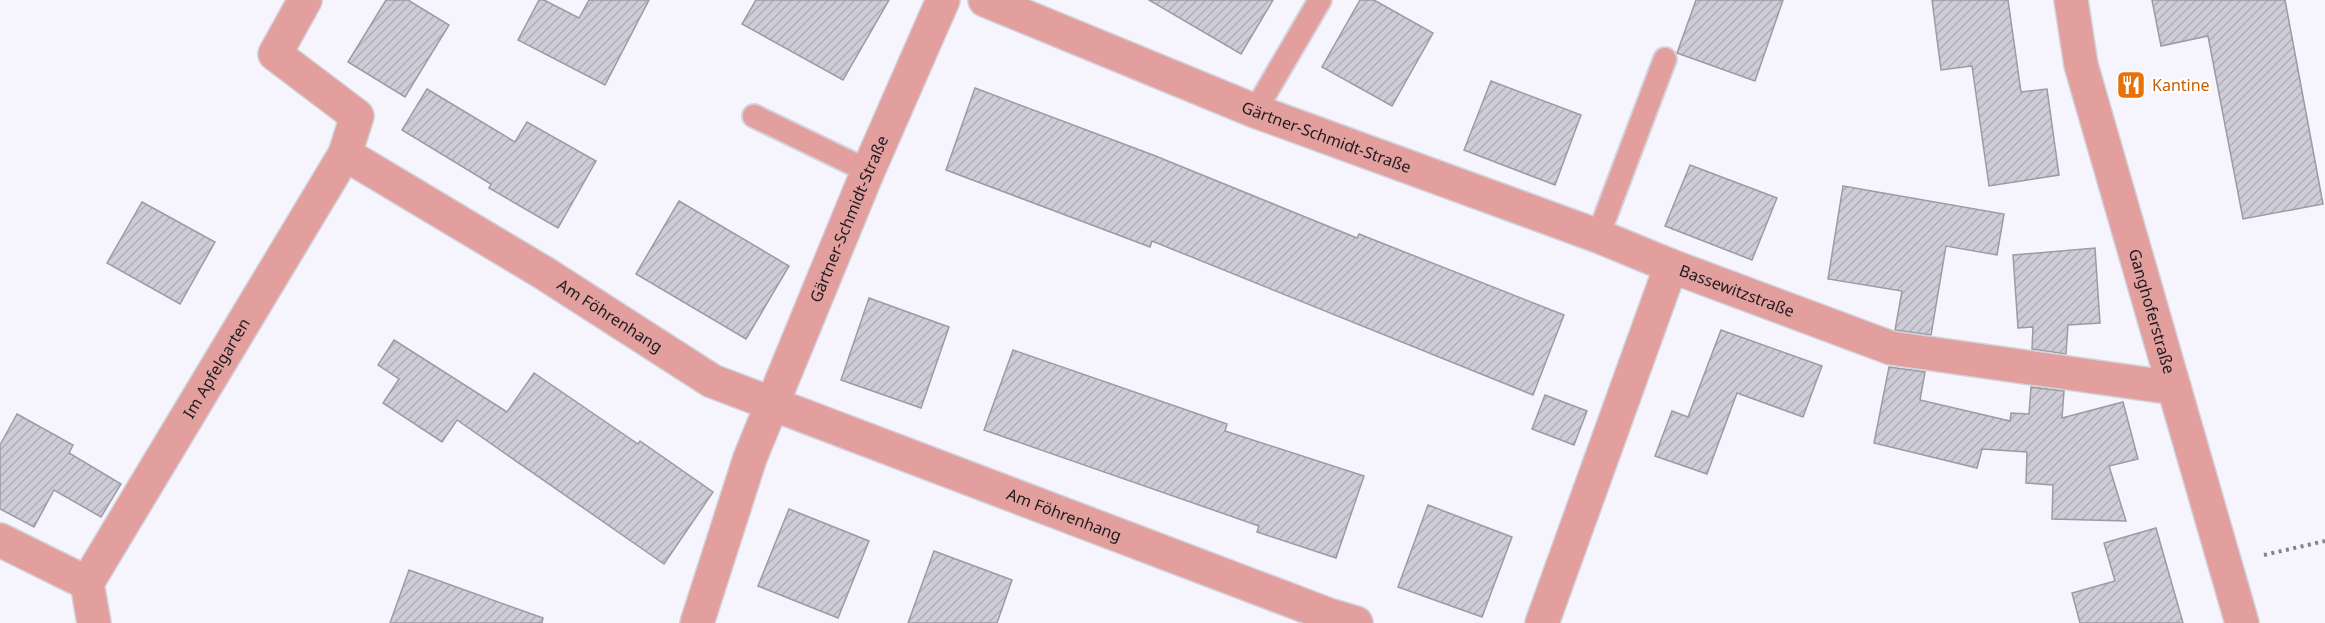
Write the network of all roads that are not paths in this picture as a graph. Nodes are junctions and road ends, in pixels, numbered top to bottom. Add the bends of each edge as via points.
1 (305, 0) edge
2 (943, 0) edge
3 (985, 0) edge
4 (1320, 0) edge
5 (2072, 0) edge
6 (1665, 59) dead end
7 (1255, 111) junction
8 (754, 116) dead end
9 (345, 154) junction
10 (868, 171) junction
11 (1598, 236) junction
12 (1671, 266) junction
13 (2174, 388) junction
14 (773, 405) junction
15 (0, 540) edge
16 (87, 583) junction
17 (94, 623) edge
18 (697, 623) edge
19 (1356, 623) edge
20 (1542, 623) edge
21 (2242, 623) edge

1 - 9 street, Im Apfelgarten via 275,54 357,116
2 - 10 street, Gärtner-Schmidt-Straße
3 - 7 street, Gärtner-Schmidt-Straße
4 - 7 lane
5 - 13 street, Ganghoferstraße via 2081,65
6 - 11 lane
7 - 11 street, Gärtner-Schmidt-Straße
8 - 10 lane
9 - 14 street, Am Föhrenhang via 712,381
9 - 16 street, Im Apfelgarten
10 - 14 street, Gärtner-Schmidt-Straße
11 - 12 street, Gärtner-Schmidt-Straße
12 - 13 street, Bassewitzstraße via 1891,348
12 - 20 street, Bassewitzstraße
13 - 21 street, Ganghoferstraße
14 - 18 street via 750,458
14 - 19 street, Am Föhrenhang
15 - 16 street
16 - 17 street

